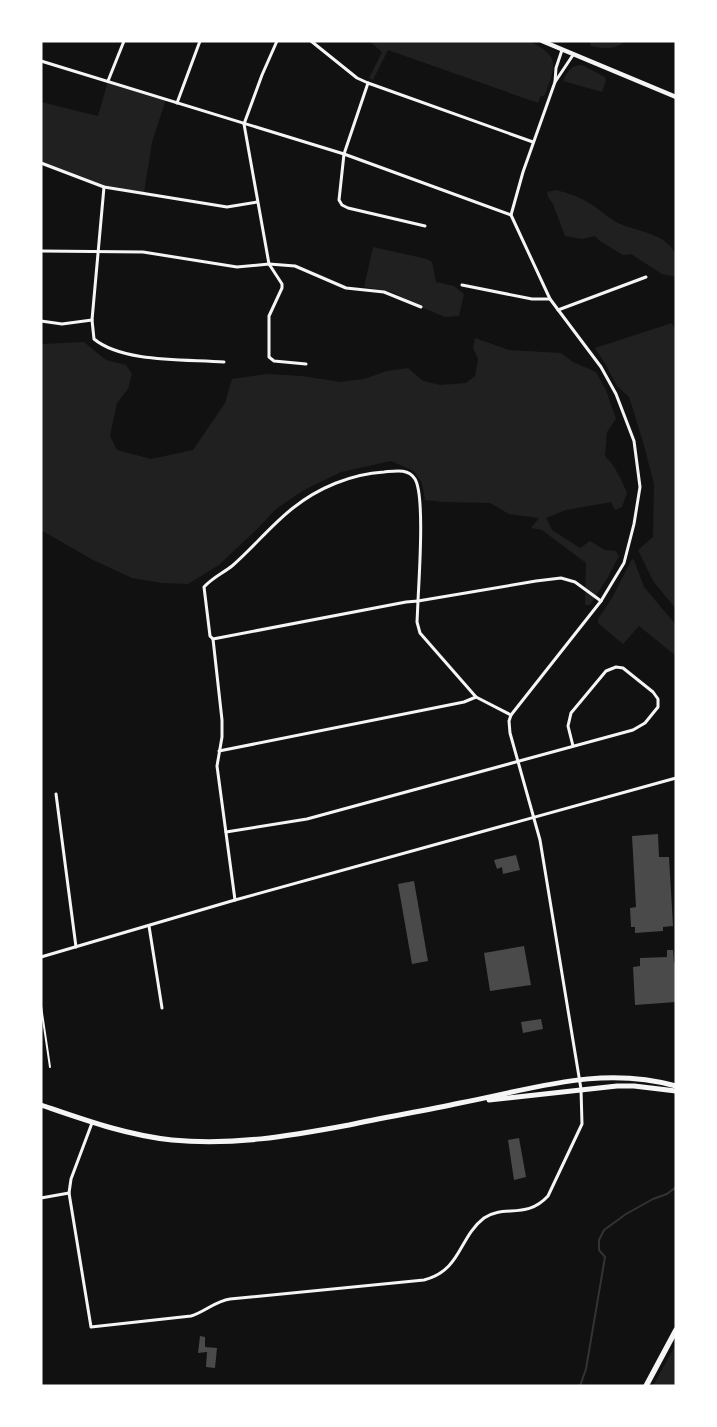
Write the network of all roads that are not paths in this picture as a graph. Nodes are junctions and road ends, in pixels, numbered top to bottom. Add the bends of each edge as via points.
1 (124, 41) edge
2 (200, 41) edge
3 (277, 41) edge
4 (311, 41) edge
5 (542, 41) edge
6 (562, 50) junction
7 (573, 55) junction
8 (41, 61) edge
9 (108, 81) junction
10 (555, 82) junction
11 (368, 83) junction
12 (676, 97) edge
13 (177, 102) junction
14 (244, 124) junction
15 (533, 142) junction
16 (344, 154) junction
17 (41, 163) edge
18 (104, 186) junction
19 (257, 202) junction
20 (512, 215) junction
21 (425, 226) dead end
22 (41, 251) edge
23 (97, 253) junction
24 (269, 264) junction
25 (646, 277) dead end
26 (462, 285) dead end
27 (550, 299) junction
28 (421, 308) dead end
29 (558, 310) junction
30 (92, 320) junction
31 (41, 321) edge
32 (224, 362) dead end
33 (306, 364) dead end
34 (418, 601) junction
35 (601, 601) junction
36 (213, 640) junction
37 (476, 696) junction
38 (511, 715) junction
39 (573, 746) junction
40 (219, 751) junction
41 (518, 761) junction
42 (676, 778) edge
43 (56, 794) dead end
44 (534, 816) junction
45 (226, 832) junction
46 (235, 900) junction
47 (149, 926) junction
48 (76, 947) junction
49 (41, 958) edge
50 (41, 1006) edge
51 (162, 1008) dead end
52 (50, 1067) dead end
53 (580, 1078) junction
54 (676, 1086) edge
55 (581, 1089) junction
56 (676, 1091) edge
57 (461, 1103) junction
58 (41, 1104) edge
59 (92, 1123) junction
60 (69, 1193) junction
61 (41, 1198) edge
62 (676, 1330) edge
63 (646, 1386) edge

1 - 9 street
2 - 13 street
3 - 14 street
4 - 11 street
5 - 6 street
6 - 7 street
6 - 10 street
7 - 10 street
7 - 12 street
8 - 9 street
9 - 13 street
10 - 15 street
11 - 15 street
11 - 16 street
13 - 14 street
14 - 16 street
14 - 19 street
15 - 20 street
16 - 20 street
16 - 21 street via 339,200 342,204
17 - 18 street
18 - 19 street via 227,207
18 - 23 street
19 - 24 street
20 - 27 street
22 - 23 street
23 - 24 street via 143,252 238,267
23 - 30 street
24 - 28 street via 295,266 346,288 384,292
24 - 33 street via 282,284 269,316 269,357 274,361
25 - 29 street
26 - 27 street via 532,299
27 - 29 street
29 - 35 street via 604,373 616,394 634,441 640,487 634,524 624,563
30 - 31 street via 62,324
30 - 32 street via 94,339 116,351 149,358
34 - 35 street via 561,578 575,582
34 - 36 street
34 - 36 street via 420,537 415,480 402,470 370,473 324,488 292,508 232,566 204,586
34 - 37 street via 420,633
35 - 38 street
36 - 40 street via 222,720
37 - 38 street
37 - 40 street via 464,702
38 - 41 street via 509,727
39 - 39 street via 640,727 658,707 658,699 623,668 610,668 571,713 568,726
39 - 41 street
40 - 45 street via 217,766
41 - 44 street
41 - 45 street via 307,819
42 - 44 street
43 - 48 street
44 - 46 street
44 - 53 street
45 - 46 street
46 - 47 street
47 - 48 street
47 - 51 street
48 - 49 street
50 - 52 lane
53 - 54 main road via 620,1077
53 - 55 street
53 - 57 main road
55 - 56 main road via 634,1086
55 - 57 main road
55 - 60 street via 582,1124 548,1196 532,1208 485,1217 444,1272 424,1280 230,1299 219,1301 191,1316 92,1328
57 - 59 main road via 272,1138 229,1142 158,1138
58 - 59 main road
59 - 60 street
60 - 61 street
62 - 63 main road

